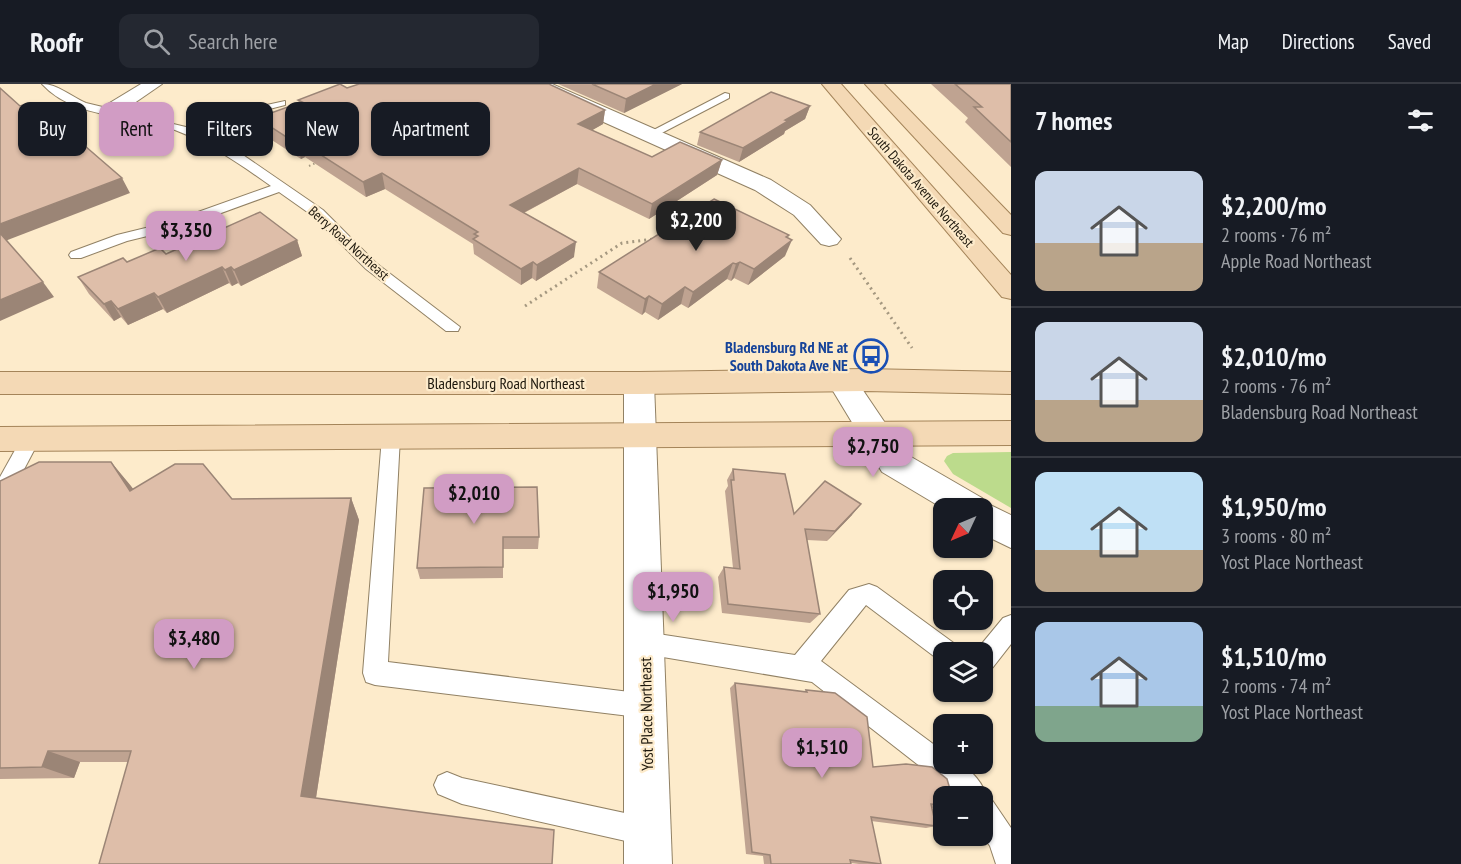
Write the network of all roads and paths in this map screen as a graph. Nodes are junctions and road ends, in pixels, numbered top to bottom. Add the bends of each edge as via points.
1 (46, 84) edge
2 (153, 84) edge
3 (538, 84) edge
4 (831, 84) edge
5 (874, 84) edge
6 (725, 96) dead end
7 (124, 102) edge
8 (281, 103) dead end
9 (273, 105) edge
10 (99, 108) edge
11 (650, 135) junction
12 (236, 156) edge
13 (319, 161) edge
14 (309, 165) edge
15 (281, 188) junction
16 (956, 227) junction
17 (1010, 227) edge
18 (655, 239) edge
19 (829, 239) dead end
20 (76, 255) dead end
21 (848, 255) dead end
22 (1011, 291) edge
23 (525, 306) dead end
24 (452, 327) dead end
25 (914, 349) dead end
26 (842, 381) junction
27 (0, 383) edge
28 (639, 383) junction
29 (1011, 383) edge
30 (1011, 433) edge
31 (876, 434) junction
32 (641, 436) junction
33 (391, 437) junction
34 (15, 439) edge
35 (0, 489) edge
36 (953, 498) edge
37 (993, 522) edge
38 (1011, 533) edge
39 (1011, 626) edge
40 (934, 642) edge
41 (645, 644) junction
42 (993, 649) edge
43 (800, 668) junction
44 (646, 706) junction
45 (447, 785) dead end
46 (966, 786) edge
47 (993, 826) edge
48 (648, 848) edge
49 (1010, 864) edge

1 - 10 lane, Berry Road Northeast via 73,102
2 - 7 street
3 - 11 street
4 - 16 main road, South Dakota Avenue Northeast
5 - 17 main road
6 - 11 lane
8 - 9 lane
11 - 19 street via 763,185 802,210
12 - 15 lane, Berry Road Northeast
13 - 14 path
15 - 20 lane
15 - 24 lane, Berry Road Northeast via 318,213 376,270
16 - 17 main road
16 - 22 main road, South Dakota Avenue Northeast
18 - 23 path via 622,243
21 - 25 path
26 - 28 main road, Bladensburg Road Northeast
26 - 29 main road, Bladensburg Road Northeast
26 - 31 street
27 - 28 main road, Bladensburg Road Northeast
28 - 32 street, Yost Place Northeast
30 - 31 main road
31 - 32 main road
31 - 36 street via 894,463
32 - 33 main road
32 - 41 street, Yost Place Northeast
33 - 34 main road
33 - 44 lane via 375,673
34 - 35 lane via 4,488
37 - 38 street
39 - 42 lane
40 - 43 lane via 869,594 857,597
41 - 43 lane
41 - 44 street, Yost Place Northeast
43 - 46 lane via 817,671
44 - 48 street, Yost Place Northeast
45 - 48 lane
47 - 49 lane

